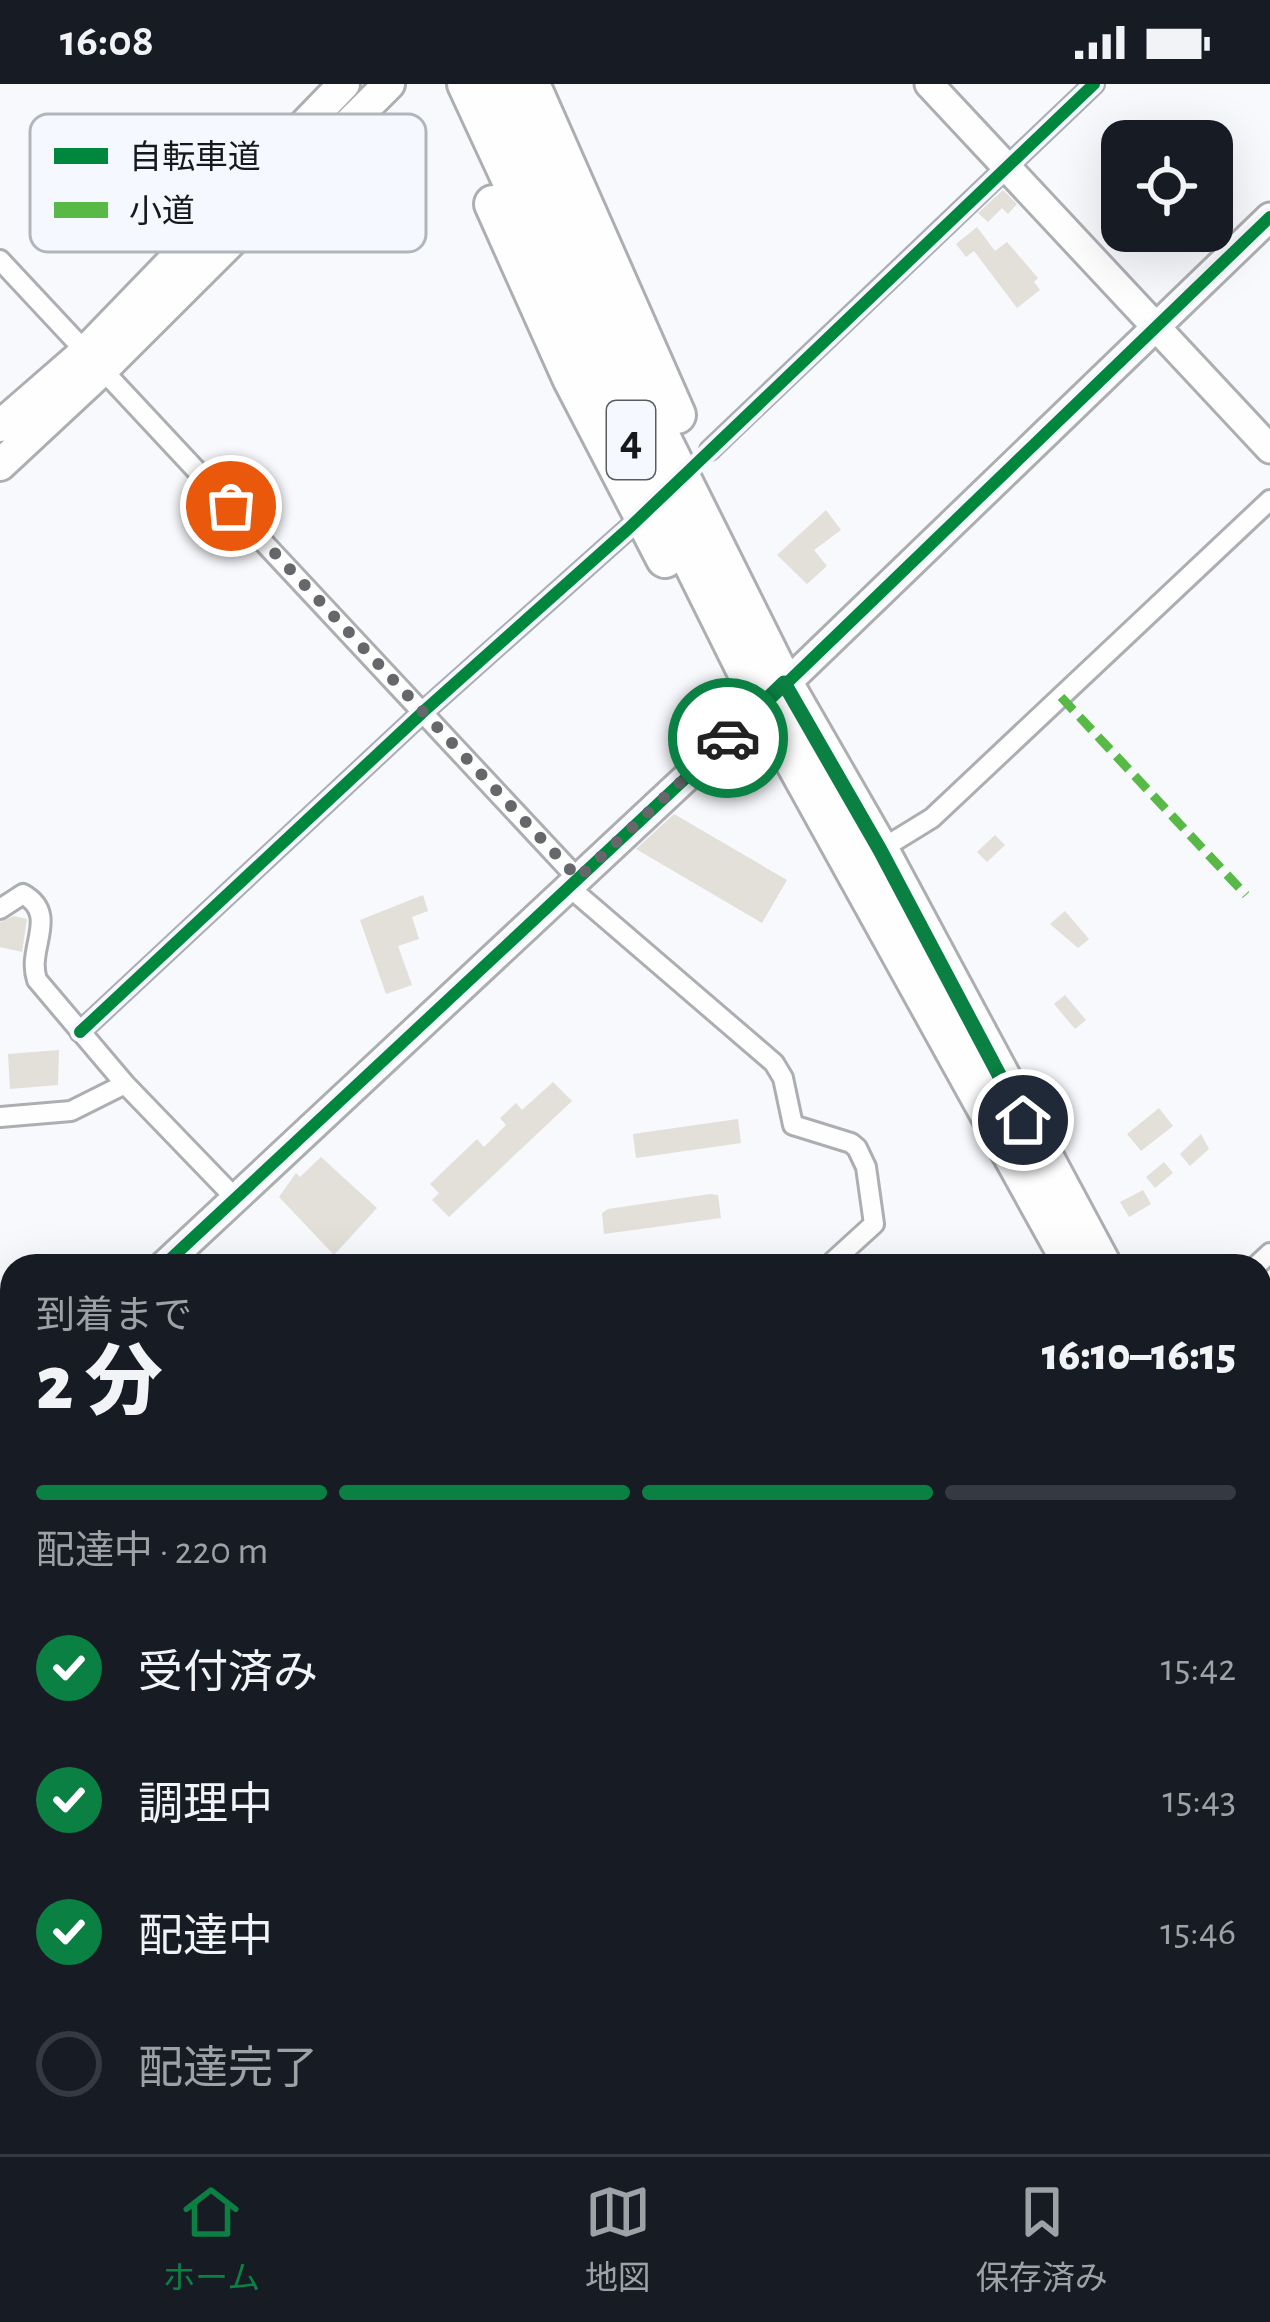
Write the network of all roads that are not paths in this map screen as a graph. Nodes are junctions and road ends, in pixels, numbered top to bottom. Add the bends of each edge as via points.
1 (344, 84) edge
2 (388, 84) edge
3 (439, 84) edge
4 (466, 84) edge
5 (494, 84) edge
6 (531, 84) edge
7 (929, 84) edge
8 (1094, 84) edge
9 (317, 114) edge
10 (356, 114) edge
11 (516, 165) junction
12 (1007, 166) junction
13 (1270, 217) edge
14 (192, 252) edge
15 (209, 252) edge
16 (0, 260) edge
17 (1153, 327) junction
18 (93, 361) junction
19 (0, 426) edge
20 (1270, 449) edge
21 (704, 458) junction
22 (0, 465) edge
23 (1270, 500) edge
24 (628, 529) dead end
25 (773, 694) junction
26 (424, 711) junction
27 (880, 850) junction
28 (573, 882) junction
29 (0, 909) edge
30 (80, 1032) junction
31 (125, 1084) junction
32 (0, 1117) edge
33 (235, 1198) junction
34 (176, 1254) edge
35 (841, 1254) edge
36 (1067, 1254) edge
37 (1096, 1254) edge

1 - 9 main road
2 - 10 main road
3 - 25 highway via 623,484 732,678
4 - 11 highway, 4
5 - 11 highway, 4
6 - 21 highway
7 - 12 street
8 - 12 street
11 - 25 highway, 4 via 632,442
12 - 17 street
12 - 21 street
13 - 17 street
14 - 18 main road
15 - 18 main road
16 - 18 street
17 - 20 street
17 - 25 street
18 - 19 main road
18 - 22 main road
18 - 26 street
21 - 25 highway, 4 via 771,625
23 - 27 street via 932,818
24 - 26 street
25 - 27 highway, 4
25 - 28 street
25 - 36 highway, 4
26 - 28 street
26 - 30 street
27 - 37 highway, 4
28 - 33 street
28 - 35 street via 774,1063 793,1125 851,1142 861,1153 874,1224
29 - 30 street via 23,894 35,903 43,925 35,975
30 - 31 street
31 - 32 street via 71,1111
31 - 33 street
33 - 34 street

